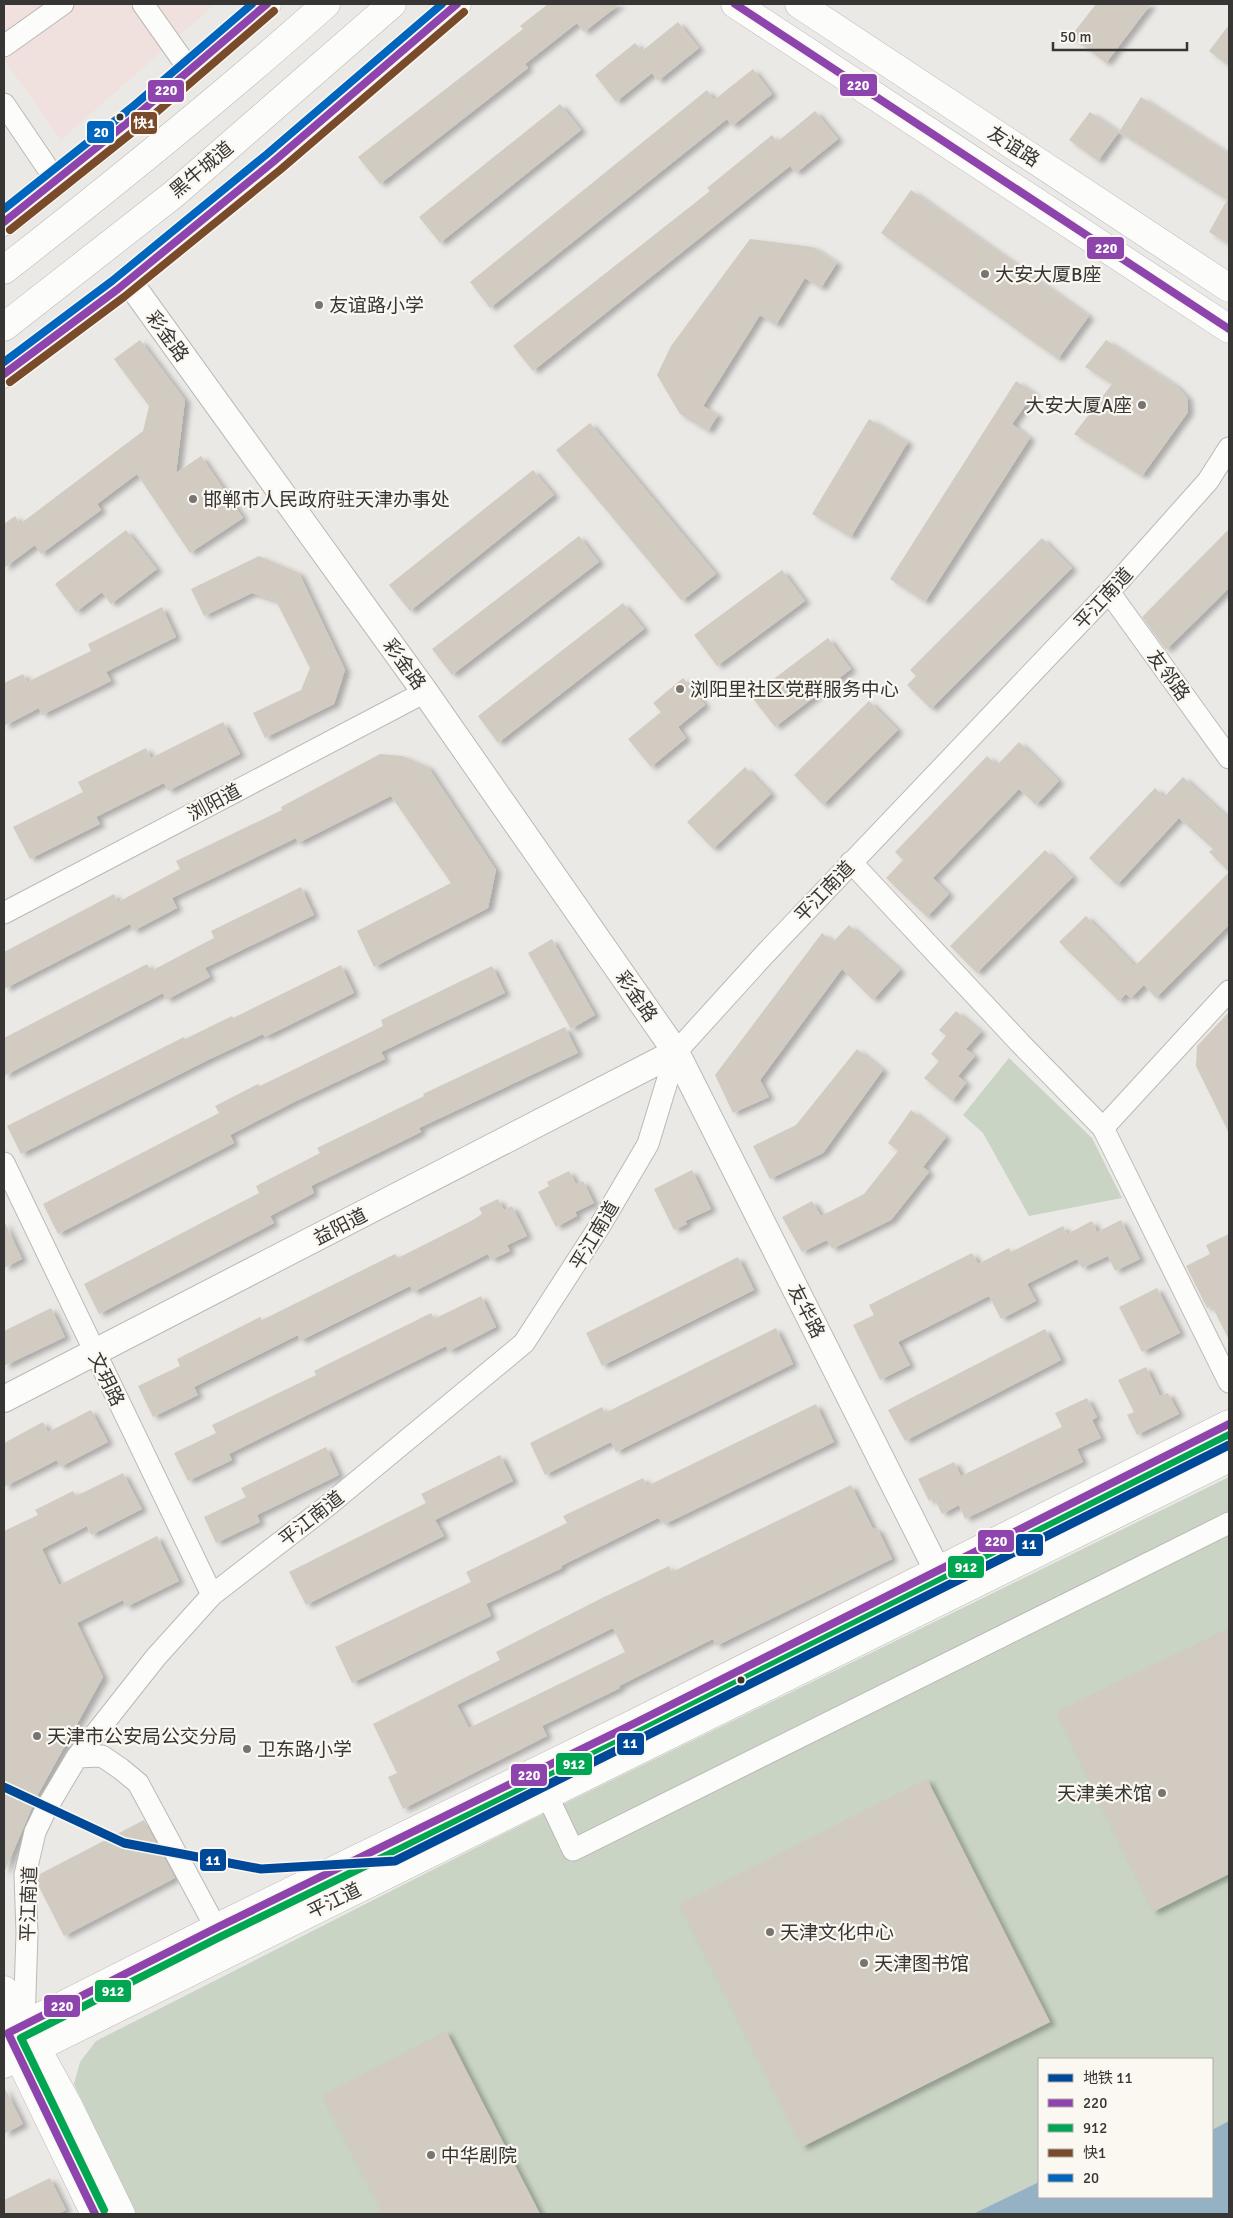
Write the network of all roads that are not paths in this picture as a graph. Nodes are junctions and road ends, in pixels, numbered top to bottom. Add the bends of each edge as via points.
1 (63, 4) edge
2 (144, 4) edge
3 (267, 4) edge
4 (326, 4) edge
5 (392, 4) edge
6 (457, 4) edge
7 (735, 4) edge
8 (799, 4) edge
9 (4, 46) edge
10 (191, 72) junction
11 (4, 104) edge
12 (57, 182) junction
13 (4, 222) edge
14 (4, 270) edge
15 (128, 280) junction
16 (1229, 288) edge
17 (4, 327) edge
18 (1229, 330) edge
19 (4, 374) edge
20 (1229, 448) edge
21 (1109, 592) junction
22 (425, 692) junction
23 (1229, 758) edge
24 (851, 862) junction
25 (4, 913) edge
26 (1229, 991) edge
27 (676, 1052) junction
28 (1103, 1128) junction
29 (4, 1163) edge
30 (95, 1353) junction
31 (1229, 1382) edge
32 (4, 1399) edge
33 (1229, 1424) edge
34 (1229, 1458) edge
35 (1229, 1523) edge
36 (937, 1570) junction
37 (212, 1595) junction
38 (77, 1757) junction
39 (547, 1795) junction
40 (216, 1928) junction
41 (4, 1990) edge
42 (14, 2041) edge
43 (95, 2214) edge
44 (121, 2214) edge

1 - 9 street
2 - 10 street
3 - 10 main road
4 - 14 main road via 208,108
5 - 17 main road, 黑牛城道 via 174,194
6 - 15 main road via 273,162
7 - 18 main road, 友谊路
8 - 16 main road, 友谊路
10 - 12 main road
11 - 12 street
12 - 13 main road
15 - 19 main road
15 - 22 street, 彩金路
20 - 21 street, 平江南道 via 1208,481
21 - 23 street, 友邻路
21 - 24 street, 平江南道
22 - 25 street, 浏阳道
22 - 27 street, 彩金路
24 - 27 street, 平江南道
24 - 28 street
26 - 28 street
27 - 30 street, 益阳道
27 - 36 street, 友华路
27 - 37 street, 平江南道 via 648,1144 524,1343 326,1507
28 - 31 street
29 - 30 street, 文玥路
30 - 32 street, 益阳道
30 - 37 street, 文玥路
33 - 36 main road, 平江道
34 - 39 main road, 平江道
35 - 39 street via 573,1850
36 - 40 main road, 平江道 via 635,1723
37 - 38 street, 平江南道 via 156,1657
38 - 40 street via 102,1756 138,1784
38 - 42 street, 平江南道 via 35,1832 25,1875 26,1933
39 - 42 main road, 平江道
40 - 42 main road, 平江道
41 - 42 main road
42 - 43 main road
42 - 44 main road via 69,2108

